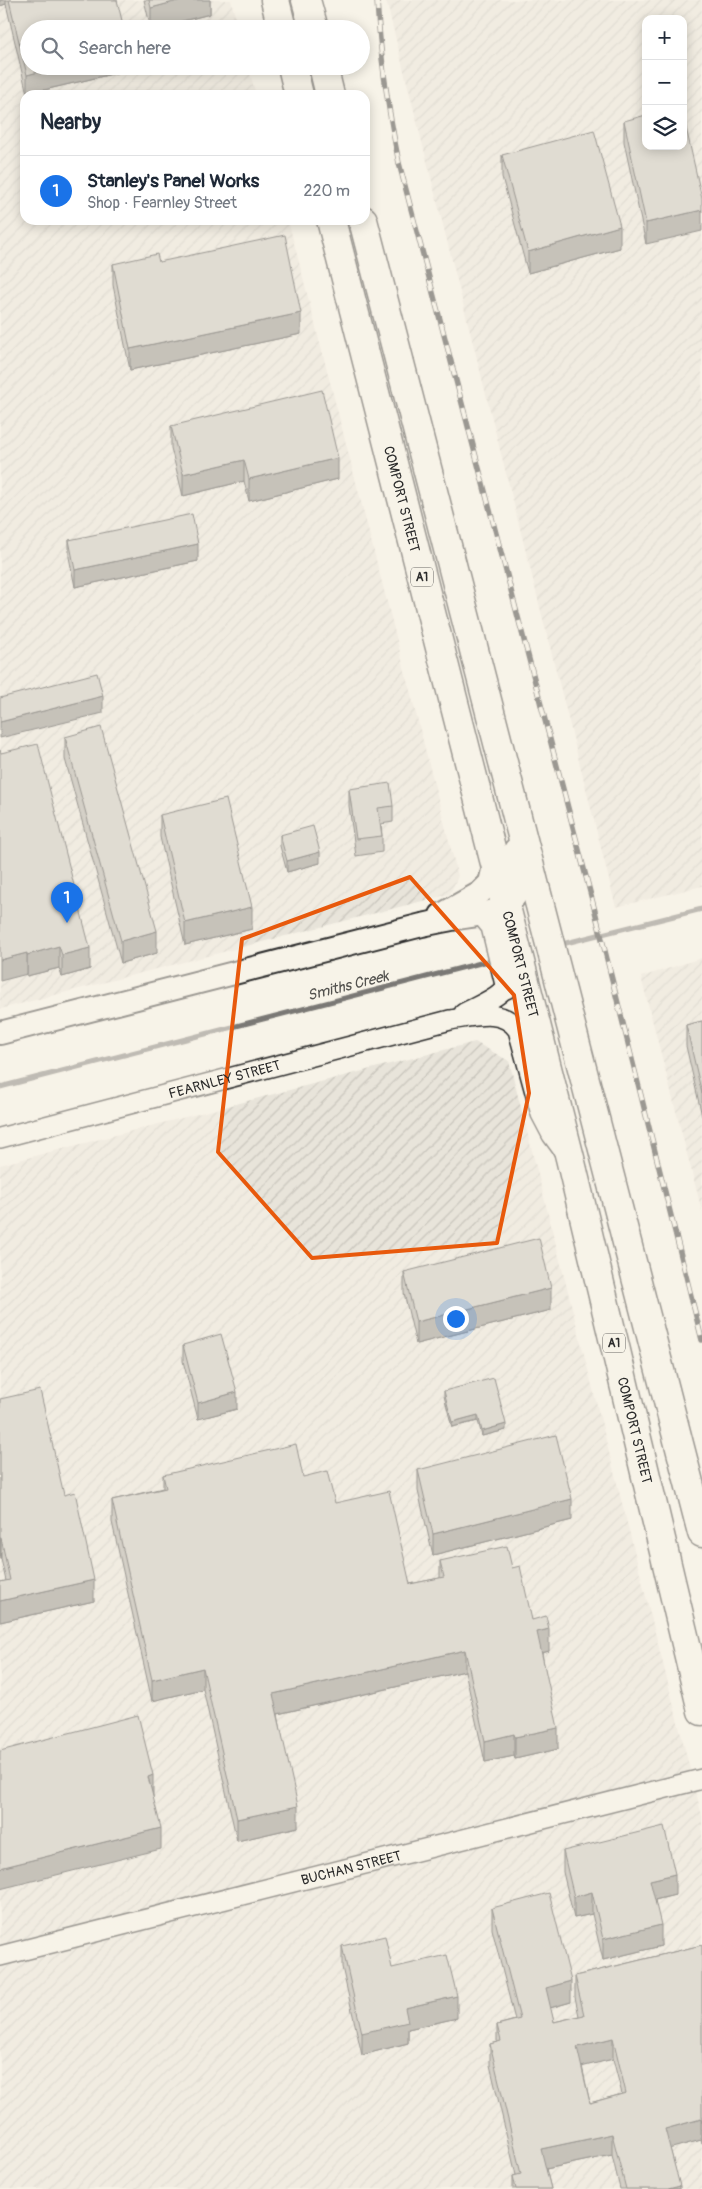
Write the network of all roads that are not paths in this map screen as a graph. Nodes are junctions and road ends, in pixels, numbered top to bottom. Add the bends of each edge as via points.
1 (275, 0) edge
2 (306, 0) edge
3 (280, 20) edge
4 (312, 20) edge
5 (294, 75) edge
6 (325, 75) edge
7 (298, 90) edge
8 (329, 90) edge
9 (332, 225) edge
10 (363, 225) edge
11 (492, 715) junction
12 (495, 862) junction
13 (494, 912) junction
14 (422, 925) junction
15 (515, 978) junction
16 (450, 1020) junction
17 (0, 1033) edge
18 (0, 1138) edge
19 (570, 1158) junction
20 (702, 1533) edge
21 (702, 1711) edge
22 (702, 1779) edge
23 (0, 1956) edge

1 - 3 highway
2 - 4 highway
5 - 7 highway
6 - 8 highway
9 - 12 highway, COMPORT STREET / A1
10 - 11 highway, A1
11 - 13 street via 490,756 520,872 517,894
11 - 20 highway, A1 via 554,967
12 - 13 highway, COMPORT STREET / A1
12 - 14 street via 490,883 480,894
13 - 14 street
13 - 15 street via 491,927
13 - 15 highway, COMPORT STREET / A1 via 513,934
14 - 17 street
15 - 16 street, FEARNLEY STREET via 501,994
15 - 19 highway, COMPORT STREET / A1
16 - 18 street, FEARNLEY STREET
16 - 19 street, FEARNLEY STREET via 492,1015 515,1024 543,1121
19 - 21 highway, COMPORT STREET / A1
22 - 23 street, BUCHAN STREET

